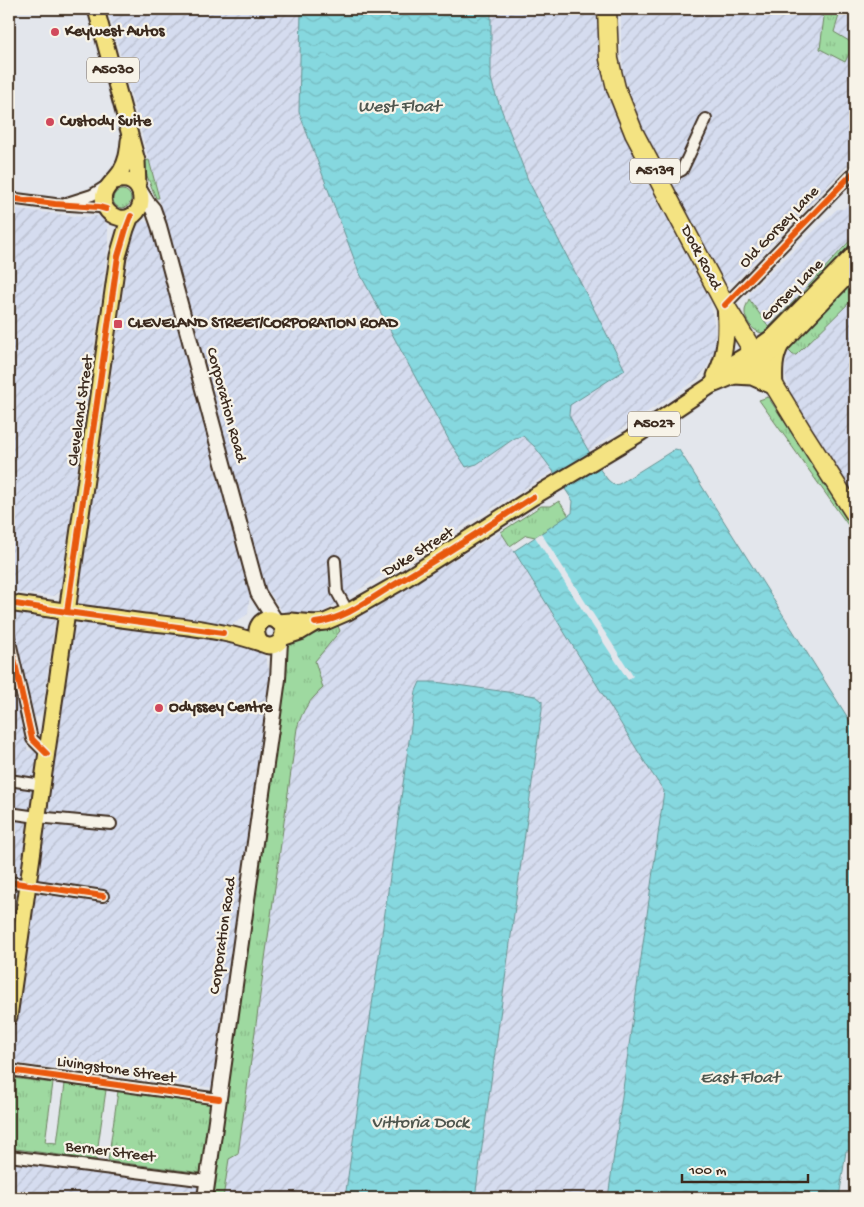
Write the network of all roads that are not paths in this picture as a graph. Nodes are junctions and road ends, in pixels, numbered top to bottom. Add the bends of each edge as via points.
1 (96, 9) edge
2 (607, 9) edge
3 (706, 119) dead end
4 (129, 132) junction
5 (855, 171) edge
6 (660, 181) junction
7 (110, 184) junction
8 (139, 189) junction
9 (9, 198) edge
10 (61, 204) junction
11 (108, 211) junction
12 (134, 214) junction
13 (159, 226) junction
14 (855, 252) edge
15 (118, 256) junction
16 (855, 268) edge
17 (725, 305) junction
18 (736, 323) junction
19 (777, 340) junction
20 (756, 356) junction
21 (734, 376) junction
22 (710, 386) junction
23 (775, 387) junction
24 (855, 514) edge
25 (335, 561) dead end
26 (258, 592) junction
27 (9, 603) edge
28 (67, 612) junction
29 (348, 612) junction
30 (277, 621) junction
31 (315, 623) junction
32 (258, 626) junction
33 (224, 633) junction
34 (9, 637) edge
35 (281, 640) junction
36 (263, 644) junction
37 (278, 680) junction
38 (47, 754) junction
39 (9, 780) edge
40 (42, 785) junction
41 (9, 813) edge
42 (38, 817) junction
43 (111, 824) dead end
44 (9, 882) edge
45 (28, 885) junction
46 (104, 896) dead end
47 (9, 1017) edge
48 (9, 1070) edge
49 (219, 1098) junction
50 (9, 1156) edge
51 (207, 1181) junction
52 (205, 1198) edge

1 - 4 main road, A5030
2 - 6 highway, Dock Road / A5139 via 609,59 616,88 634,133
3 - 6 street via 682,170
4 - 7 main road, A5030 via 126,160
4 - 8 main road, A5030 via 137,161
5 - 17 street, Old Gorsey Lane
6 - 17 highway, Dock Road / A5139
7 - 8 main road via 129,180
7 - 10 street via 92,195
7 - 11 main road via 103,199
8 - 12 main road via 142,200
8 - 13 main road, Corporation Road via 153,209
9 - 10 street
10 - 11 street via 99,207
11 - 12 main road via 120,218
11 - 15 main road, Cleveland Street via 116,226
12 - 13 main road via 150,215
12 - 15 main road, Cleveland Street
13 - 26 main road, Corporation Road
14 - 19 main road, Gorsey Lane / A5027
15 - 28 main road, Cleveland Street
16 - 19 main road, Gorsey Lane / A5027
17 - 18 highway, Dock Road / A5139
17 - 22 main road via 725,344 720,366
18 - 19 main road via 756,335
18 - 20 highway, Dock Road / A5139
19 - 20 main road, Gorsey Lane / A5027
19 - 23 main road
20 - 21 main road, Duke Street / A5027
20 - 22 main road, Duke Street / A5027 via 728,366
20 - 23 highway, Dock Road / A5139
21 - 22 main road, Duke Street / A5027
21 - 23 main road via 752,377
22 - 29 main road, Duke Street / A5027 via 637,435
23 - 24 highway, Dock Road / A5139
25 - 29 street via 337,592
26 - 30 main road, Corporation Road
26 - 32 main road, Corporation Road
27 - 28 main road
28 - 33 main road
28 - 38 main road, Cleveland Street
29 - 31 main road, Duke Street / A5027
30 - 31 main road, Duke Street / A5027
30 - 32 main road via 266,619
30 - 35 main road via 283,629
31 - 35 main road, Duke Street / A5027
32 - 33 main road
32 - 36 main road via 257,636
33 - 36 main road
34 - 38 street via 32,739
35 - 36 main road via 274,646
35 - 37 main road, Corporation Road
36 - 37 main road, Corporation Road
37 - 49 main road, Corporation Road
38 - 40 main road, Cleveland Street
39 - 40 street
40 - 42 main road, Cleveland Street
41 - 42 street
42 - 43 street
42 - 45 main road, Cleveland Street
44 - 45 street
45 - 46 street
45 - 47 main road, Cleveland Street
48 - 49 street, Livingstone Street
49 - 51 main road, Corporation Road
50 - 51 street, Berner Street
51 - 52 main road, Corporation Road

